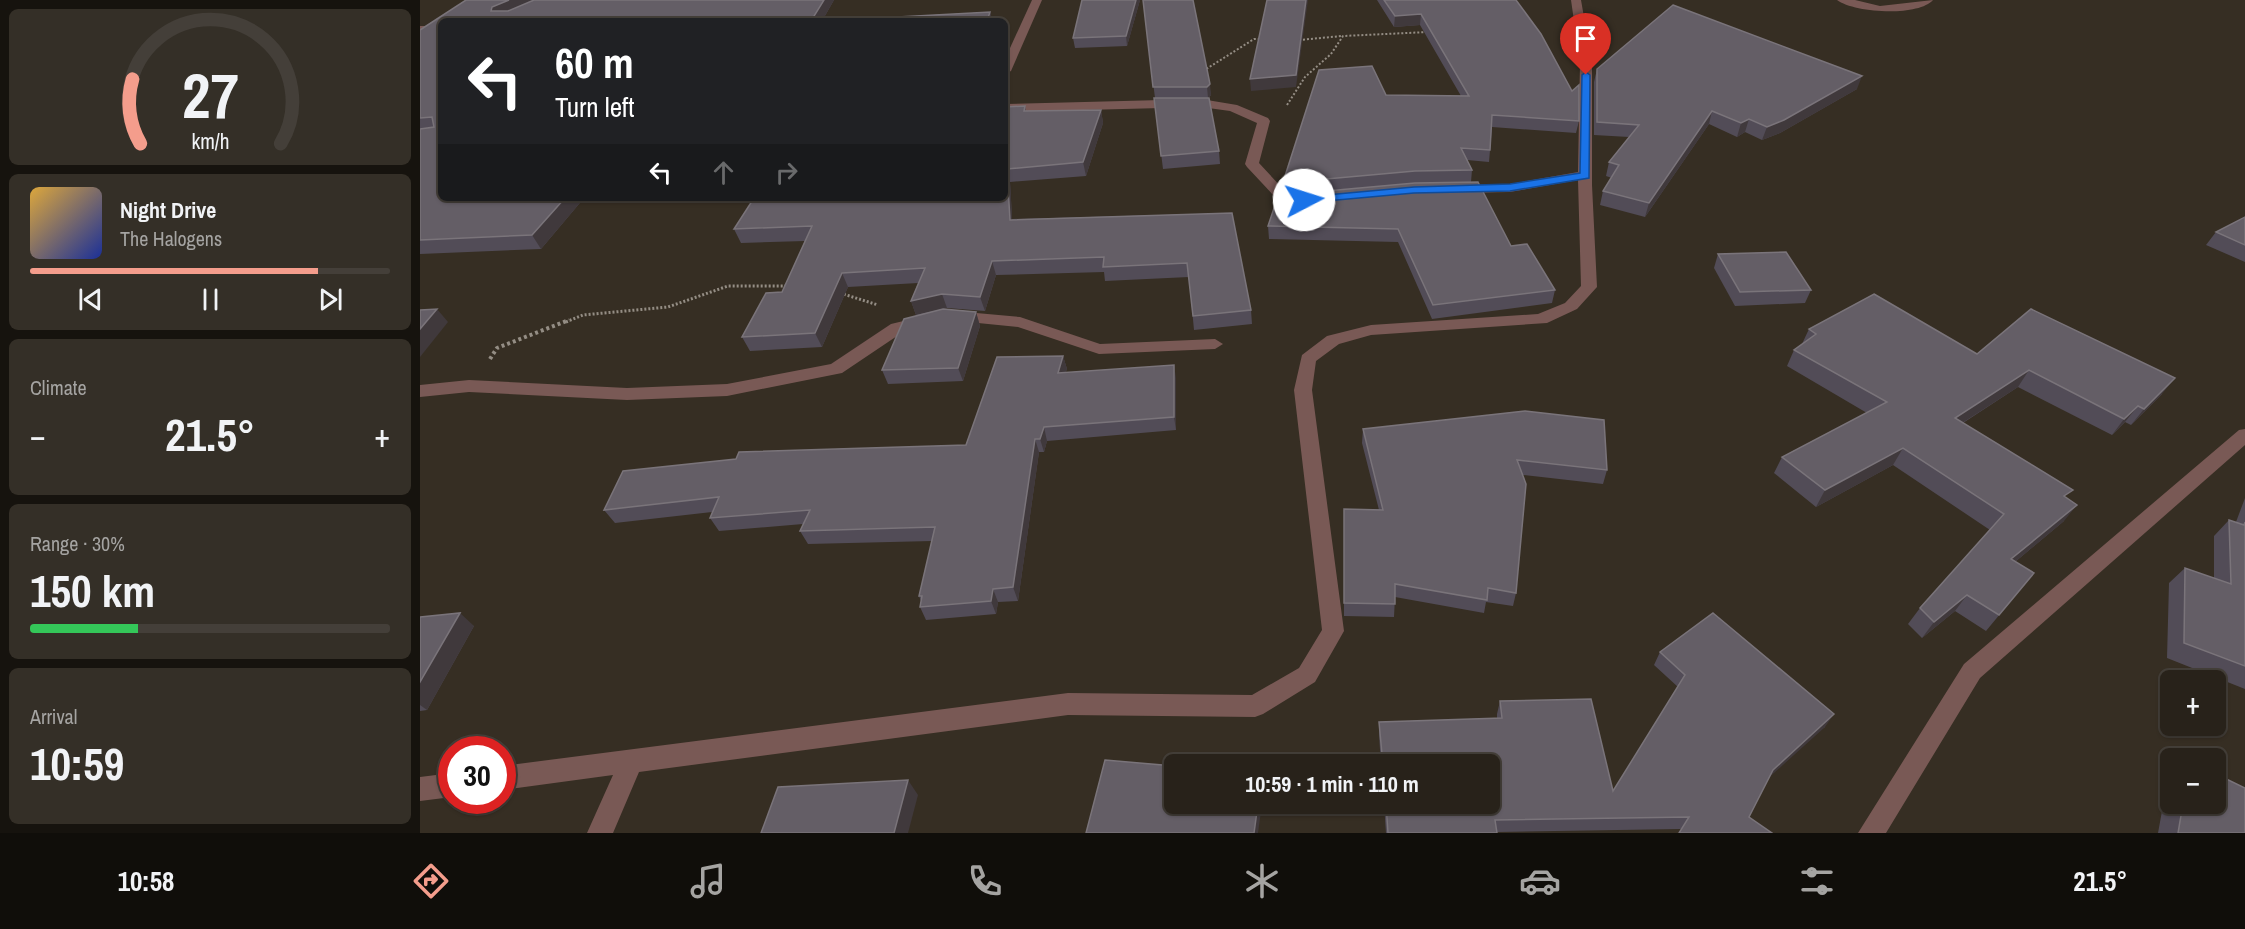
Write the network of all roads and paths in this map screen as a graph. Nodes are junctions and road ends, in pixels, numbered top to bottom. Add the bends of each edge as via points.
1 (1037, 0) edge
2 (1576, 0) edge
3 (1842, 0) edge
4 (1928, 0) edge
5 (420, 29) edge
6 (438, 29) edge
7 (1430, 32) edge
8 (1343, 36) junction
9 (1265, 39) edge
10 (1298, 40) edge
11 (1008, 64) edge
12 (1201, 103) junction
13 (1008, 108) edge
14 (1264, 121) junction
15 (1585, 175) junction
16 (1446, 189) edge
17 (1315, 199) edge
18 (797, 286) edge
19 (831, 292) edge
20 (921, 322) junction
21 (1215, 344) dead end
22 (469, 386) junction
23 (420, 391) edge
24 (2245, 435) edge
25 (631, 762) junction
26 (516, 776) edge
27 (438, 787) edge
28 (420, 789) edge
29 (600, 833) edge
30 (1871, 833) edge

1 - 11 street
2 - 15 street via 1583,25 1586,75
3 - 4 street via 1880,9 1923,4
5 - 6 street
7 - 8 path
8 - 10 path
8 - 14 path via 1331,54 1305,77 1287,106
9 - 12 path via 1254,39 1200,73 1208,90
12 - 13 street
12 - 14 street via 1233,108
14 - 17 street via 1252,164 1279,193
15 - 16 street via 1510,188
15 - 25 street via 1589,287 1571,306 1541,319 1371,330 1333,340 1308,359 1303,390 1333,631 1306,675 1255,706 1068,704
18 - 22 path via 728,286 668,307 583,315 497,348
19 - 20 path via 854,296
20 - 21 street via 946,315 1020,322 1099,349
20 - 22 street via 897,328 836,369 727,390 627,394
22 - 23 street
24 - 30 street via 1972,671
25 - 26 street
25 - 29 street
27 - 28 street

